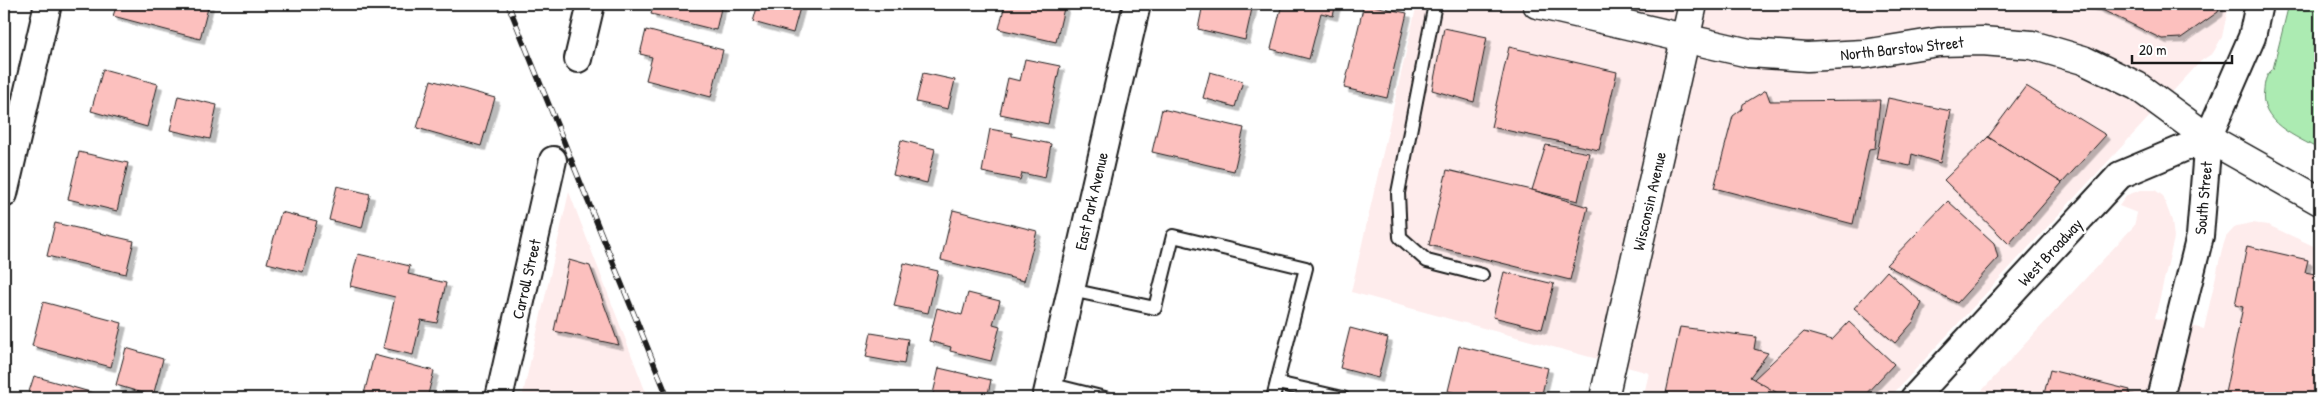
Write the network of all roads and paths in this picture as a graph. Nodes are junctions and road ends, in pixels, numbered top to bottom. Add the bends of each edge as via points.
1 (48, 4) edge
2 (591, 4) edge
3 (1137, 4) edge
4 (1435, 4) edge
5 (1537, 4) edge
6 (1694, 4) edge
7 (2259, 4) edge
8 (1686, 38) junction
9 (578, 59) dead end
10 (2208, 138) junction
11 (553, 160) dead end
12 (4, 194) edge
13 (2320, 201) edge
14 (1482, 275) dead end
15 (1071, 290) junction
16 (1277, 383) junction
17 (1048, 391) edge
18 (499, 398) edge
19 (1106, 398) edge
20 (1273, 398) edge
21 (1343, 398) edge
22 (1604, 398) edge
23 (1914, 398) edge
24 (2160, 398) edge

1 - 12 street
2 - 9 street
3 - 15 street, East Park Avenue
4 - 14 lane via 1398,193 1400,237 1427,261
5 - 8 street, North Barstow Street
6 - 8 street, Wisconsin Avenue
7 - 10 street, South Street via 2252,37
8 - 10 street, North Barstow Street via 1749,53 1807,57 1864,54 1938,42 2032,45 2083,60 2137,86
8 - 22 street, Wisconsin Avenue
10 - 13 street, North Barstow Street
10 - 23 street, West Broadway via 2120,175
10 - 24 street, South Street via 2200,236
11 - 18 street, Carroll Street
15 - 16 lane via 1155,308 1174,236 1306,268
15 - 17 street, East Park Avenue
16 - 20 lane
16 - 21 lane
17 - 19 lane

